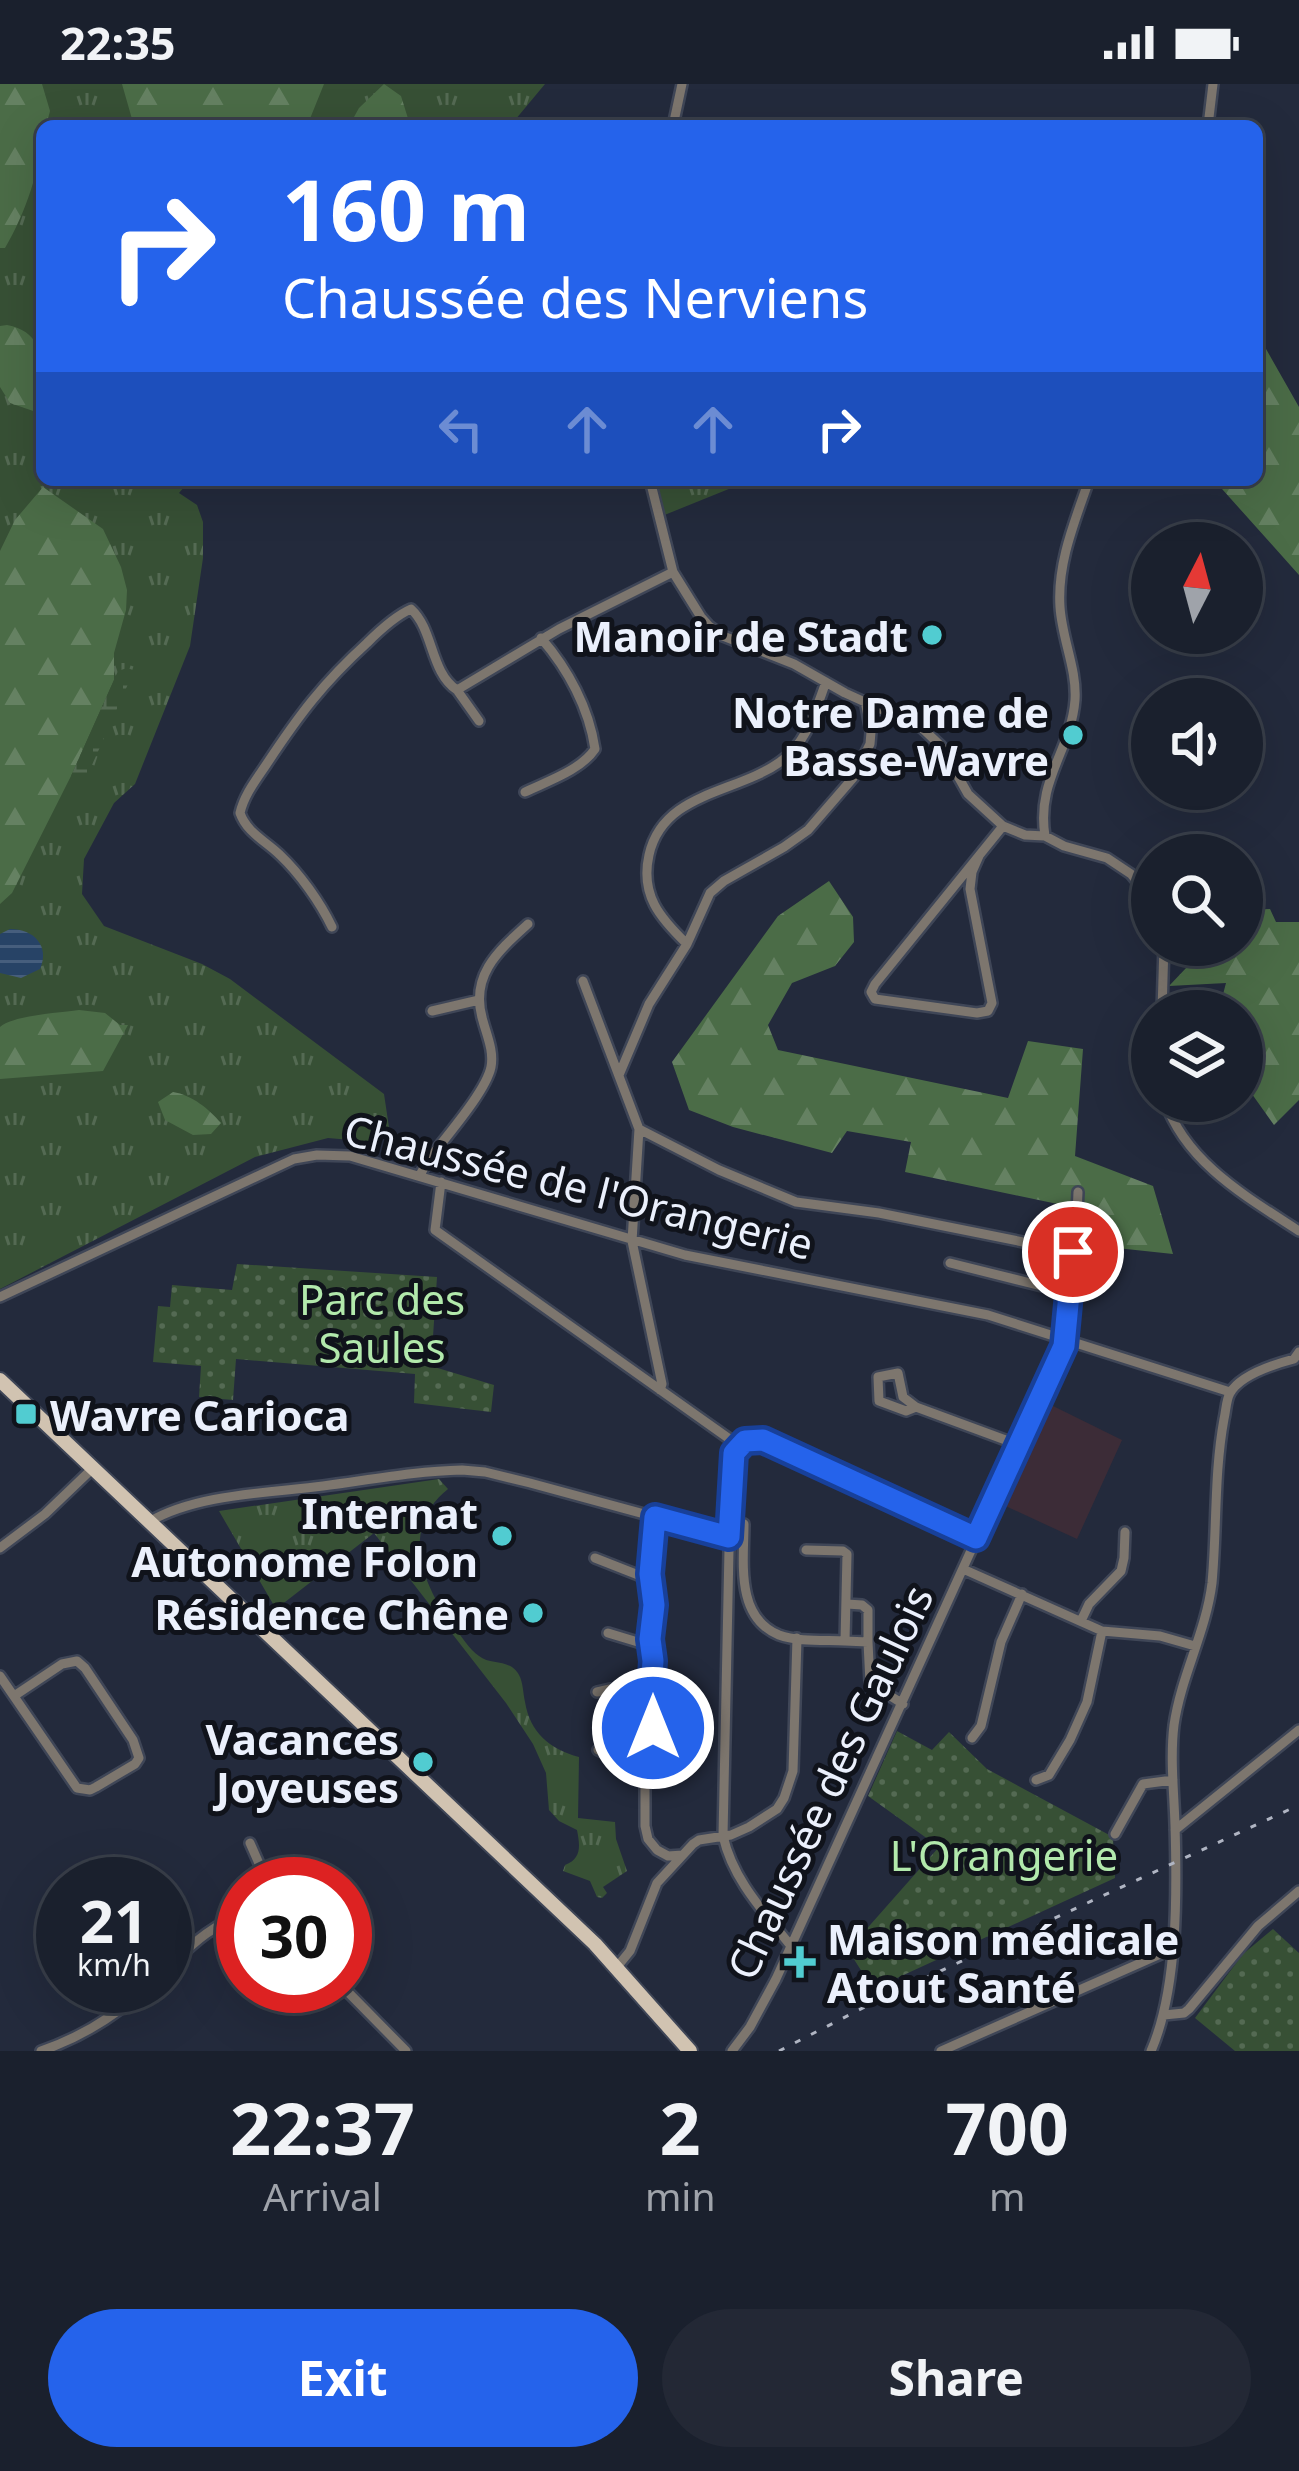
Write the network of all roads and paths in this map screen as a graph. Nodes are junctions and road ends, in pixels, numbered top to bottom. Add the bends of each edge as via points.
1 (682, 84) edge
2 (1213, 84) edge
3 (675, 120) edge
4 (1209, 120) edge
5 (652, 486) edge
6 (1087, 486) edge
7 (673, 572) junction
8 (541, 638) junction
9 (826, 682) junction
10 (457, 690) junction
11 (865, 701) junction
12 (479, 721) dead end
13 (525, 792) dead end
14 (1004, 826) junction
15 (1045, 836) junction
16 (979, 856) junction
17 (1131, 875) edge
18 (528, 924) dead end
19 (332, 926) dead end
20 (687, 944) junction
21 (583, 981) dead end
22 (479, 1000) junction
23 (433, 1011) dead end
24 (619, 1075) junction
25 (1174, 1122) edge
26 (639, 1129) junction
27 (420, 1175) junction
28 (441, 1182) junction
29 (1078, 1192) dead end
30 (1299, 1231) edge
31 (632, 1241) junction
32 (1073, 1252) junction
33 (950, 1263) dead end
34 (1070, 1294) junction
35 (0, 1298) edge
36 (1064, 1339) junction
37 (1297, 1358) edge
38 (0, 1380) edge
39 (660, 1390) junction
40 (1231, 1392) junction
41 (916, 1407) junction
42 (738, 1445) junction
43 (1019, 1445) junction
44 (93, 1468) junction
45 (655, 1517) junction
46 (149, 1522) junction
47 (744, 1524) dead end
48 (1125, 1532) dead end
49 (976, 1538) junction
50 (729, 1543) junction
51 (0, 1548) edge
52 (744, 1550) junction
53 (806, 1550) dead end
54 (595, 1558) dead end
55 (963, 1568) junction
56 (728, 1570) junction
57 (743, 1570) junction
58 (651, 1580) junction
59 (1022, 1594) junction
60 (847, 1604) junction
61 (1082, 1622) junction
62 (1102, 1631) junction
63 (608, 1633) dead end
64 (797, 1638) junction
65 (845, 1641) junction
66 (868, 1642) junction
67 (651, 1646) junction
68 (1195, 1646) junction
69 (0, 1676) edge
70 (597, 1692) dead end
71 (14, 1696) junction
72 (903, 1704) junction
73 (651, 1711) junction
74 (1299, 1730) edge
75 (972, 1738) dead end
76 (598, 1750) dead end
77 (651, 1775) junction
78 (1036, 1780) dead end
79 (1173, 1780) junction
80 (1175, 1829) junction
81 (1114, 1834) dead end
82 (723, 1836) junction
83 (250, 1843) dead end
84 (683, 1855) junction
85 (256, 1857) edge
86 (1299, 1892) edge
87 (216, 1927) edge
88 (192, 1946) edge
89 (791, 1946) junction
90 (1172, 1949) junction
91 (616, 1967) junction
92 (115, 2013) edge
93 (369, 2013) edge
94 (1165, 2015) junction
95 (41, 2051) edge
96 (406, 2051) edge
97 (690, 2051) edge
98 (732, 2051) edge
99 (941, 2051) edge
100 (1151, 2051) edge

1 - 3 street
2 - 4 street
5 - 7 street
6 - 15 street via 1062,564 1060,605 1075,696 1046,788
7 - 8 street
7 - 9 street via 717,632
8 - 10 street
8 - 13 street via 580,699 595,749
9 - 11 street
9 - 20 street via 806,732 781,762 677,810 656,832 648,894
10 - 12 street
10 - 19 street via 445,680 420,618 406,610 316,692 241,806 243,822 284,858
11 - 14 street via 929,734 968,794
11 - 20 street via 870,744 849,784 802,835 713,889
14 - 15 street
14 - 16 street
15 - 17 street
16 - 16 street via 875,983 875,999 977,1013 992,1006 970,889
18 - 22 street via 489,962
20 - 24 street via 649,1004
21 - 24 street
22 - 23 street
22 - 27 street via 490,1070
24 - 26 street
25 - 30 street via 1213,1170
26 - 31 street
26 - 32 street via 796,1202
27 - 28 street, Chaussée de l'Orangerie
27 - 35 street, Chaussée de l'Orangerie via 350,1156 293,1159
28 - 31 street, Chaussée de l'Orangerie
28 - 39 street via 435,1230
29 - 32 street, Chaussée des Gaulois
31 - 36 street, Chaussée de l'Orangerie via 968,1310
31 - 39 street
32 - 34 street, Chaussée des Gaulois
33 - 34 street
34 - 36 street, Chaussée des Gaulois
36 - 40 street, Chaussée de l'Orangerie
36 - 43 street, Chaussée des Gaulois
37 - 40 street
38 - 44 main road
39 - 42 street
40 - 68 street via 1211,1586
41 - 41 street via 879,1401 878,1377 898,1373 903,1396
41 - 43 street
42 - 49 street via 763,1440
42 - 50 street
43 - 49 street, Chaussée des Gaulois
44 - 46 main road
44 - 51 street
45 - 46 street via 463,1470 229,1498
45 - 50 street
45 - 58 street
46 - 91 main road
47 - 52 street
48 - 61 street via 1121,1570
49 - 55 street, Chaussée des Gaulois
50 - 52 street
50 - 56 street
52 - 57 street
53 - 60 street via 848,1554
54 - 58 street
55 - 59 street
55 - 72 street, Chaussée des Gaulois
56 - 57 street
56 - 82 street
57 - 64 street via 762,1624
58 - 67 street
59 - 61 street
59 - 75 street
60 - 65 street
60 - 66 street via 868,1610
61 - 62 street
62 - 68 street
62 - 78 street via 1080,1722 1049,1775
63 - 67 street
64 - 65 street
64 - 82 street via 790,1786 764,1819
65 - 66 street
66 - 72 street via 870,1683
67 - 73 street
68 - 79 street via 1174,1725
69 - 71 street
70 - 73 street via 610,1689
71 - 71 street via 77,1788 90,1790 139,1758 76,1661
72 - 89 street, Chaussée des Gaulois
73 - 77 street
74 - 80 street
76 - 77 street
77 - 84 street via 648,1839 662,1853
79 - 80 street
79 - 81 street via 1144,1784
80 - 90 street
82 - 84 street via 699,1840
82 - 89 street via 743,1884
83 - 85 street
84 - 91 street via 657,1883
86 - 94 street via 1258,1926 1190,2009
87 - 88 street
89 - 98 street, Chaussée des Gaulois
90 - 94 street
90 - 99 street
91 - 97 main road
92 - 95 street
93 - 96 street
94 - 100 street

